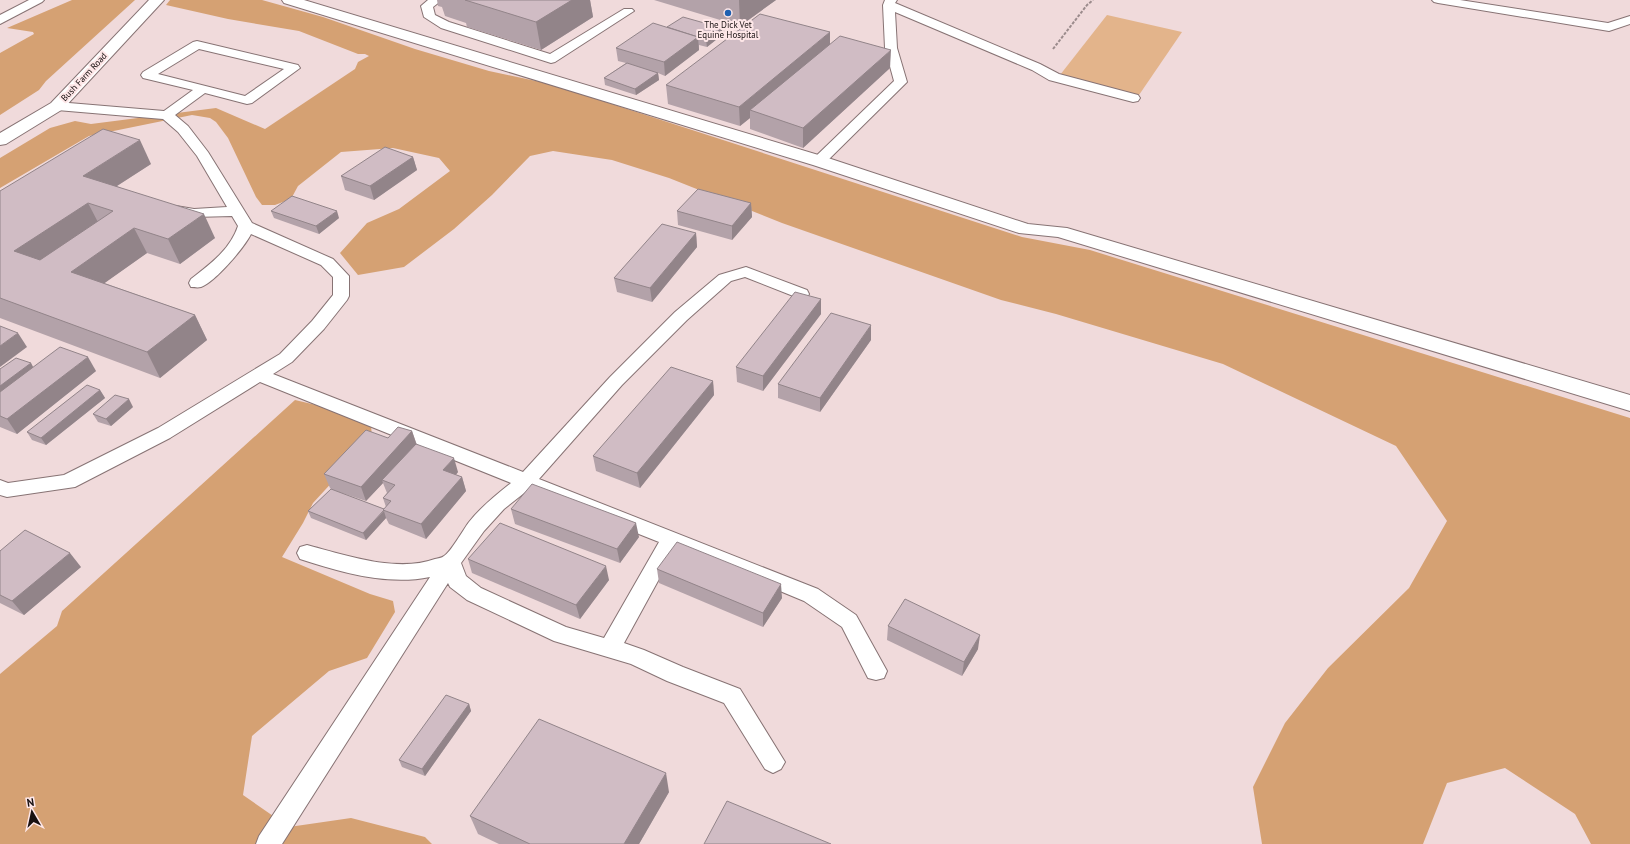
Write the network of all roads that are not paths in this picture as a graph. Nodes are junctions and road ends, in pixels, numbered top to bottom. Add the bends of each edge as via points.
1 (38, 0) edge
2 (157, 0) edge
3 (289, 0) edge
4 (436, 0) edge
5 (1438, 0) edge
6 (890, 3) edge
7 (628, 11) dead end
8 (0, 20) edge
9 (1630, 20) edge
10 (203, 89) junction
11 (1133, 98) dead end
12 (57, 106) junction
13 (167, 116) junction
14 (0, 140) edge
15 (819, 161) junction
16 (164, 209) edge
17 (237, 210) junction
18 (246, 226) junction
19 (197, 283) dead end
20 (801, 294) edge
21 (258, 374) junction
22 (1630, 403) edge
23 (526, 481) junction
24 (0, 487) edge
25 (671, 539) junction
26 (307, 553) dead end
27 (451, 562) junction
28 (610, 648) junction
29 (876, 671) dead end
30 (773, 762) dead end
31 (268, 844) edge

1 - 8 lane
2 - 12 street, Bush Farm Road
3 - 15 street
4 - 7 lane via 427,6 430,17 445,25 551,59
5 - 9 lane via 1609,27
6 - 11 lane via 1054,77
6 - 15 lane via 891,48 901,82
10 - 10 lane via 147,75 197,45 294,68 247,100
10 - 13 lane
12 - 13 lane
12 - 14 street, Bush Farm Road
13 - 17 lane via 183,129
15 - 22 street via 1026,229 1060,232
16 - 17 lane via 194,213
17 - 18 lane
18 - 19 lane via 234,250
18 - 21 lane via 327,262 342,276 341,296 318,324 286,358
20 - 23 lane via 746,272 725,278 681,316 616,381
21 - 23 lane
21 - 24 lane via 164,433 68,482 7,490
23 - 25 lane
23 - 27 lane via 497,504
25 - 28 lane
25 - 29 lane via 812,595 849,621
26 - 27 lane via 389,571 425,570
27 - 28 lane via 457,581 474,594 562,635
27 - 31 lane
28 - 30 lane via 636,656 732,696

